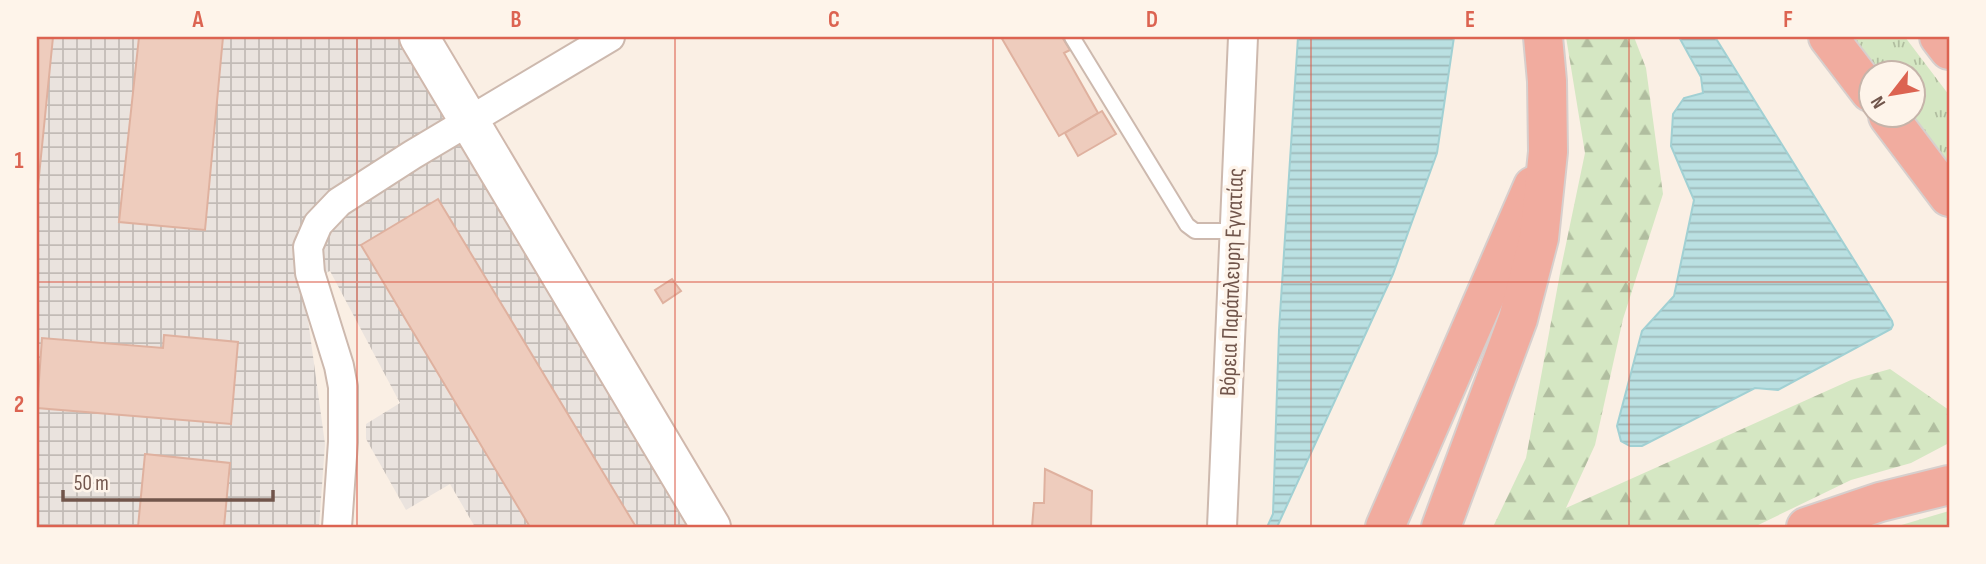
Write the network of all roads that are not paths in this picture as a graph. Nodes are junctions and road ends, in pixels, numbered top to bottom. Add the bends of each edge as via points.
1 (419, 37) edge
2 (610, 37) edge
3 (1072, 37) edge
4 (1243, 37) edge
5 (1543, 37) edge
6 (1828, 37) edge
7 (1939, 37) edge
8 (1949, 50) edge
9 (1856, 73) edge
10 (470, 122) junction
11 (1899, 130) edge
12 (1548, 152) junction
13 (1949, 197) edge
14 (1234, 231) junction
15 (1948, 485) edge
16 (337, 527) edge
17 (711, 527) edge
18 (1222, 527) edge
19 (1385, 527) edge
20 (1441, 527) edge
21 (1806, 527) edge

1 - 10 street
2 - 10 street
3 - 14 lane via 1187,225 1195,231
4 - 14 street, Βόρεια Παράπλευρη Εγνατίας
5 - 12 highway
6 - 9 highway
7 - 8 highway
10 - 16 street via 339,202 318,224 308,247 310,273 343,387
10 - 17 street
11 - 13 highway
12 - 19 highway
12 - 20 highway via 1539,239 1518,319
14 - 18 street, Βόρεια Παράπλευρη Εγνατίας
15 - 21 highway

